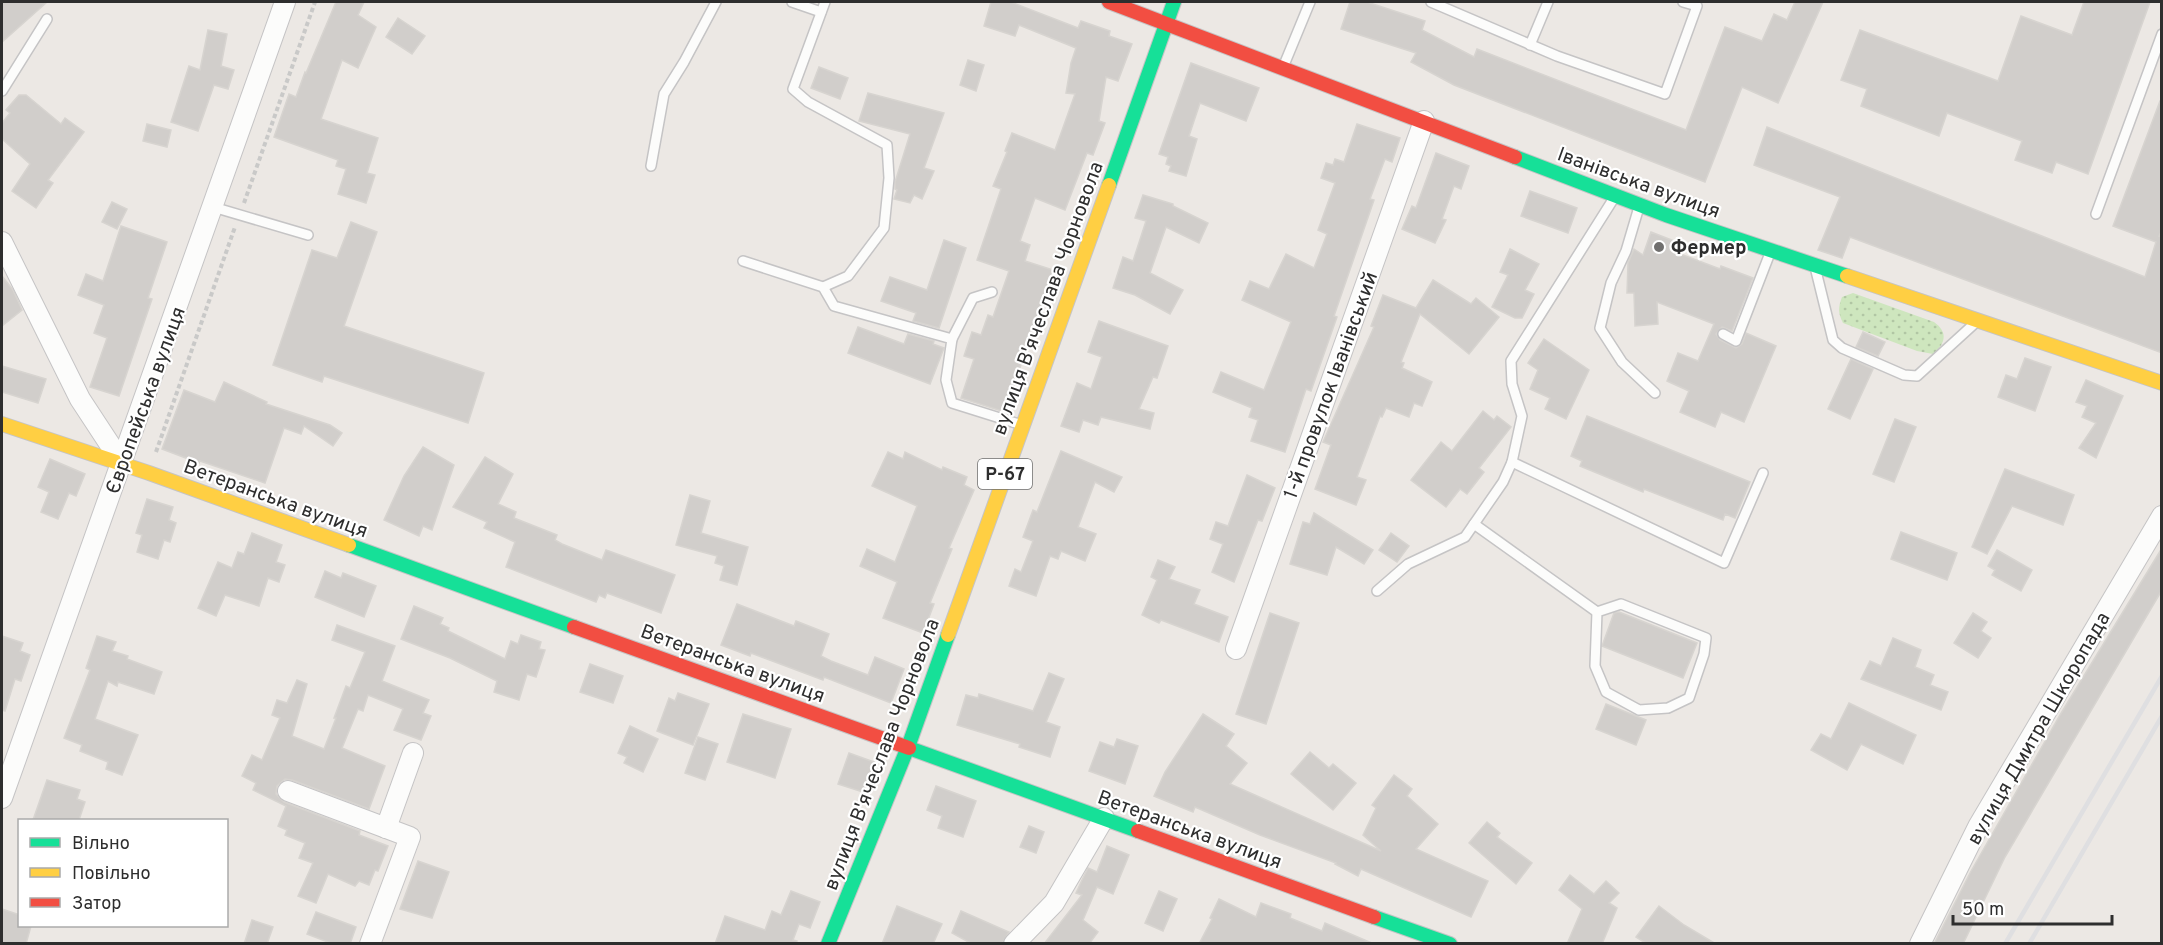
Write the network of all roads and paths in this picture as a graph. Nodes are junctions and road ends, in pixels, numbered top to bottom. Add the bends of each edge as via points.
1 (285, 2) edge
2 (315, 2) edge
3 (716, 2) edge
4 (792, 2) edge
5 (825, 2) edge
6 (1109, 2) edge
7 (1174, 2) edge
8 (1310, 2) edge
9 (1431, 2) edge
10 (1548, 2) edge
11 (1683, 2) edge
12 (821, 12) junction
13 (47, 19) dead end
14 (1167, 22) junction
15 (2162, 34) edge
16 (1530, 45) junction
17 (1283, 67) junction
18 (2, 91) edge
19 (1424, 121) junction
20 (651, 166) dead end
21 (1616, 195) junction
22 (1640, 205) junction
23 (213, 207) junction
24 (2096, 214) dead end
25 (240, 215) junction
26 (308, 235) dead end
27 (2, 242) edge
28 (1771, 251) junction
29 (743, 261) dead end
30 (1815, 266) junction
31 (823, 287) junction
32 (992, 292) dead end
33 (1977, 321) junction
34 (1723, 334) dead end
35 (952, 339) junction
36 (2162, 383) edge
37 (1655, 393) dead end
38 (2, 424) edge
39 (1022, 425) junction
40 (1512, 462) junction
41 (122, 463) junction
42 (149, 473) junction
43 (1763, 473) dead end
44 (2162, 516) edge
45 (1474, 524) junction
46 (1377, 591) dead end
47 (1597, 612) junction
48 (1236, 649) dead end
49 (908, 747) junction
50 (413, 753) dead end
51 (288, 791) dead end
52 (2, 798) edge
53 (1104, 818) junction
54 (386, 828) junction
55 (370, 944) edge
56 (828, 944) edge
57 (1014, 944) edge
58 (1450, 944) edge
59 (1920, 944) edge

1 - 23 street, Європейська вулиця
2 - 25 path
3 - 20 lane via 664,94
4 - 12 lane
5 - 12 lane
6 - 14 street, Іванівська вулиця
7 - 14 street, вулиця В'ячеслава Чорновола / Р-67
8 - 17 lane
9 - 16 lane
10 - 16 lane
11 - 16 lane via 1697,6 1665,94
12 - 31 lane via 792,89 808,102 887,145 889,178 884,228 848,276
13 - 18 lane
14 - 17 street, Іванівська вулиця
14 - 39 street, вулиця В'ячеслава Чорновола / Р-67
15 - 24 lane
17 - 19 street, Іванівська вулиця
19 - 21 street, Іванівська вулиця
19 - 48 street, 1-й провулок Іванівський
21 - 22 street, Іванівська вулиця
21 - 40 lane via 1511,361 1512,384 1522,416
22 - 28 street, Іванівська вулиця
22 - 37 lane via 1611,283 1600,328 1622,362
23 - 25 lane
23 - 41 street, Європейська вулиця
25 - 26 lane
25 - 42 path
27 - 41 street via 80,399
28 - 30 street, Іванівська вулиця
28 - 34 lane via 1737,341
29 - 31 lane
30 - 33 street, Іванівська вулиця
30 - 33 lane via 1833,340 1842,348 1904,375 1917,376 1927,369
31 - 35 lane via 834,306
32 - 35 lane via 973,298
33 - 36 street, Іванівська вулиця
35 - 39 lane via 946,380 952,403
38 - 41 street, Ветеранська вулиця
39 - 49 street, вулиця В'ячеслава Чорновола / Р-67
40 - 43 lane via 1724,563
40 - 45 lane
41 - 42 street, Ветеранська вулиця
41 - 52 street, Європейська вулиця
42 - 49 street, Ветеранська вулиця
44 - 59 street, вулиця Дмитра Шкоропада via 1979,825
45 - 46 lane via 1465,537 1408,564
45 - 47 lane
47 - 47 lane via 1595,666 1605,692 1639,710 1668,708 1689,698 1706,638 1621,604
49 - 53 street, Ветеранська вулиця
49 - 56 street, вулиця В'ячеслава Чорновола / Р-67
50 - 54 street
51 - 54 street
53 - 57 street via 1054,903
53 - 58 street, Ветеранська вулиця
54 - 55 street via 410,837

